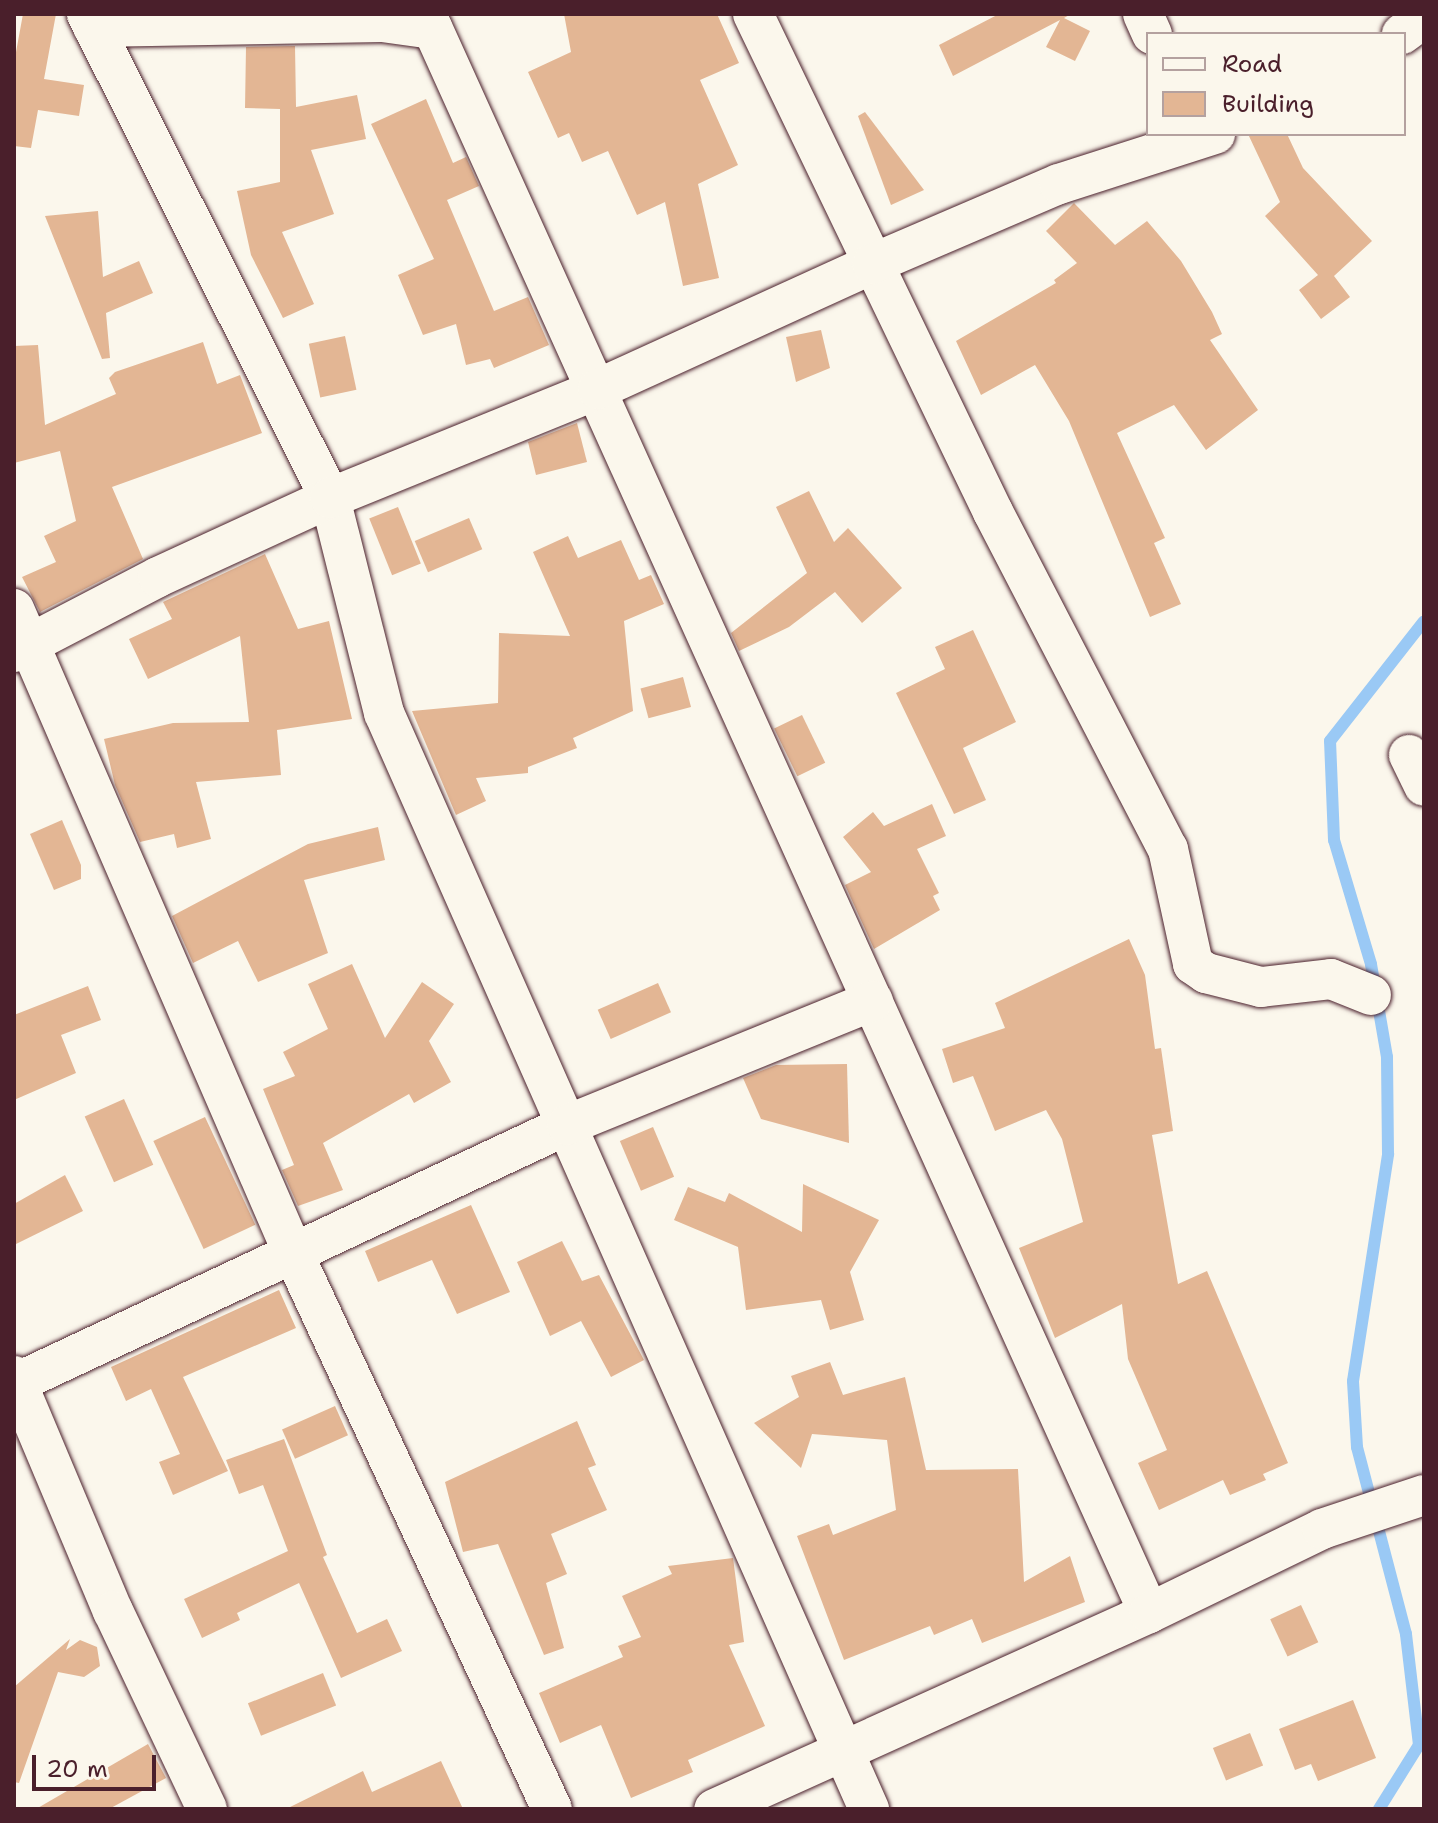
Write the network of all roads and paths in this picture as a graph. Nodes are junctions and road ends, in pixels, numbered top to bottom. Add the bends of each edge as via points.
1 (753, 14) edge
2 (1424, 18) edge
3 (90, 21) edge
4 (430, 22) edge
5 (1405, 32) edge
6 (1206, 136) edge
7 (872, 264) junction
8 (598, 389) junction
9 (330, 498) junction
10 (14, 609) edge
11 (21, 649) edge
12 (1371, 995) dead end
13 (873, 1001) junction
14 (567, 1125) junction
15 (294, 1255) junction
16 (15, 1381) edge
17 (1421, 1504) edge
18 (1149, 1613) junction
19 (843, 1751) junction
20 (207, 1809) edge
21 (552, 1809) edge
22 (714, 1809) edge
23 (869, 1809) edge

1 - 7 street
2 - 5 street
3 - 4 street
3 - 9 street
4 - 8 street
6 - 7 street via 1059,184
7 - 8 street
7 - 12 street via 1168,849 1193,964 1206,973 1261,987 1331,979
8 - 9 street
8 - 13 street
9 - 11 street via 158,577
9 - 14 street via 384,713
10 - 11 street
11 - 15 street
13 - 14 street
13 - 18 street
14 - 15 street
14 - 19 street
15 - 16 street
15 - 21 street
16 - 20 street via 113,1611
17 - 18 street via 1372,1512 1322,1529
18 - 19 street
19 - 22 street
19 - 23 street

